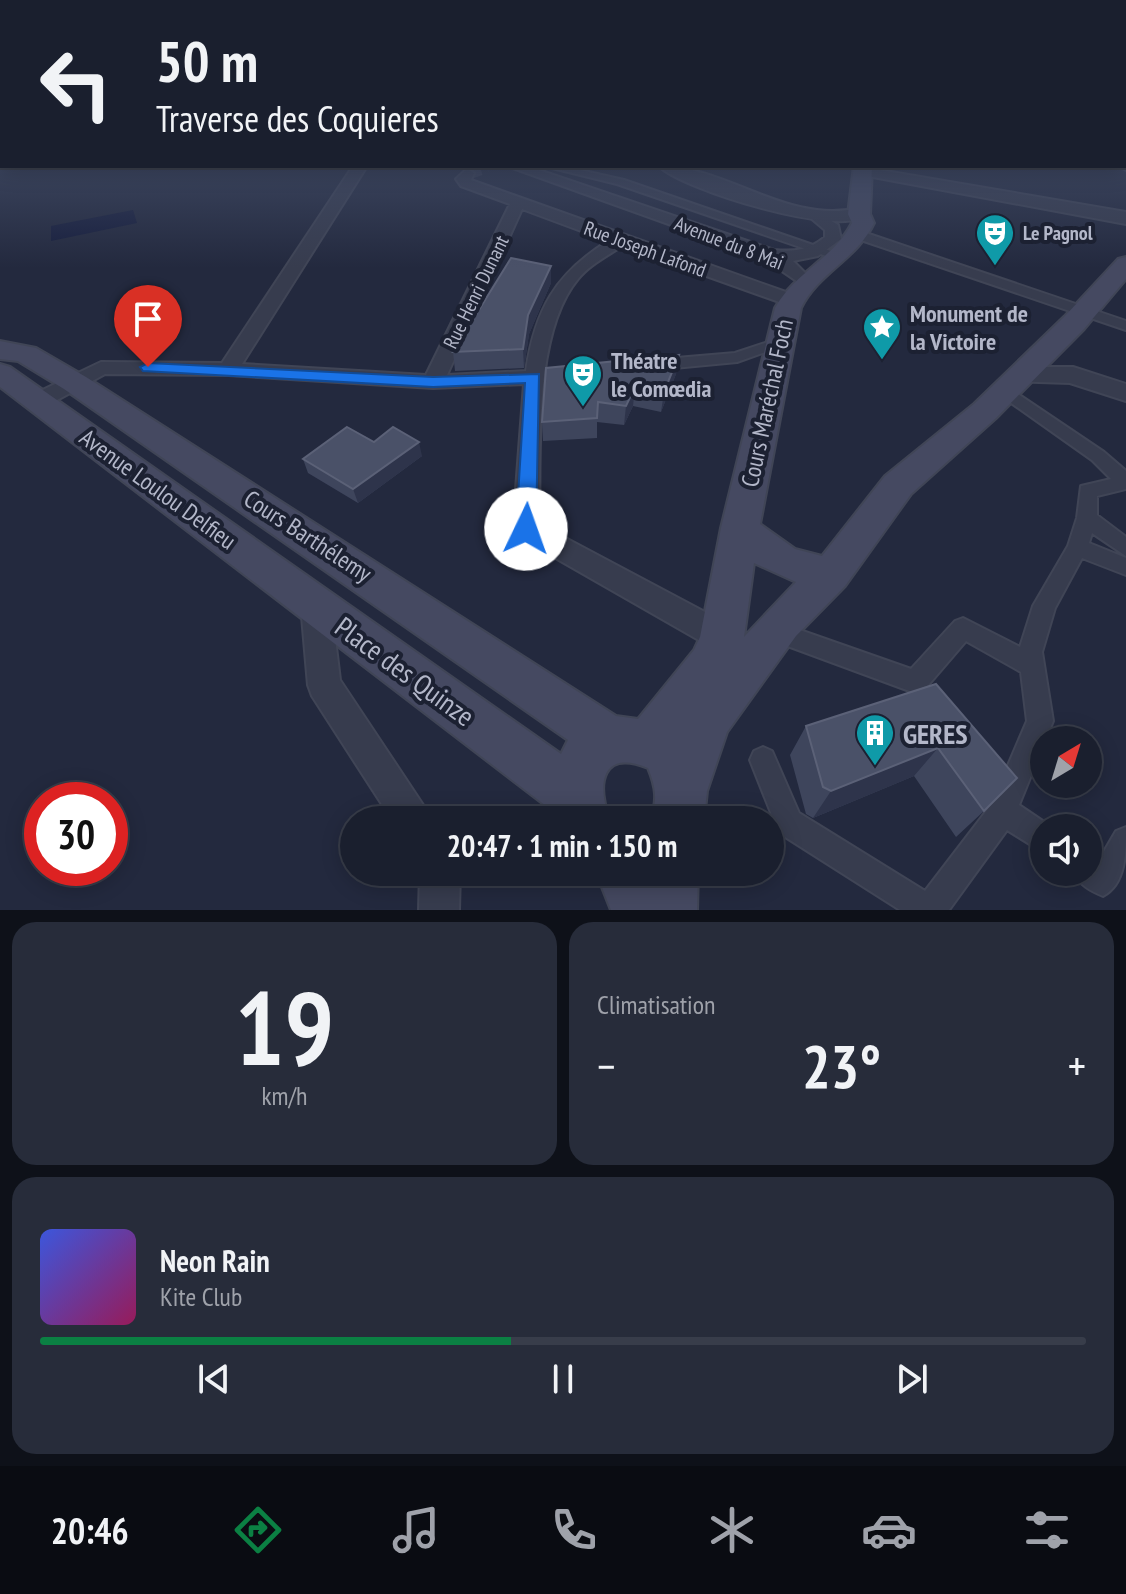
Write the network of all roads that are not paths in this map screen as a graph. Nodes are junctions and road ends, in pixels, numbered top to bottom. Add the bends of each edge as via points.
1 (349, 183) edge
2 (467, 183) edge
3 (565, 183) edge
4 (624, 183) edge
5 (717, 183) edge
6 (857, 183) edge
7 (944, 183) edge
8 (518, 202) junction
9 (1126, 218) edge
10 (820, 219) junction
11 (620, 240) junction
12 (769, 254) junction
13 (828, 256) junction
14 (1126, 264) edge
15 (1083, 312) junction
16 (1126, 326) edge
17 (780, 342) junction
18 (0, 350) edge
19 (643, 366) edge
20 (228, 369) junction
21 (0, 373) edge
22 (541, 377) junction
23 (433, 382) junction
24 (75, 383) junction
25 (1013, 383) junction
26 (1126, 393) edge
27 (38, 401) junction
28 (1126, 482) edge
29 (1087, 518) junction
30 (740, 528) junction
31 (1078, 547) junction
32 (1126, 548) edge
33 (1126, 567) edge
34 (831, 574) junction
35 (316, 605) junction
36 (774, 631) junction
37 (722, 637) junction
38 (1032, 666) junction
39 (629, 742) junction
40 (763, 760) dead end
41 (680, 804) edge
42 (405, 806) edge
43 (577, 806) edge
44 (578, 806) edge
45 (1003, 810) junction
46 (1030, 829) edge
47 (1126, 841) edge
48 (1102, 880) edge
49 (440, 886) edge
50 (630, 886) edge
51 (669, 886) edge
52 (439, 910) edge
53 (640, 910) edge
54 (668, 910) edge
55 (929, 910) edge

1 - 20 street
2 - 8 street, Rue Joseph Lafond
3 - 12 street, Avenue du 8 Mai
4 - 13 street
5 - 10 street
6 - 13 main road, Cours Maréchal Foch
7 - 9 street
8 - 11 street, Rue Joseph Lafond
8 - 23 street, Rue Henri Dunant
10 - 13 street via 833,228
10 - 13 street via 849,220
11 - 13 street, Rue Joseph Lafond
11 - 22 street via 564,286
12 - 13 street
12 - 13 street, Avenue du 8 Mai via 783,260
13 - 15 street
13 - 17 main road, Cours Maréchal Foch
14 - 15 main road
15 - 16 street
15 - 25 main road
17 - 19 street via 737,357
17 - 30 main road, Cours Maréchal Foch
18 - 24 main road, Cours Barthélemy via 26,354
20 - 23 street
20 - 24 street via 101,368
21 - 27 main road, Avenue Loulou Delfieu
22 - 23 street
22 - 37 street via 526,529
24 - 27 street
24 - 39 main road, Cours Barthélemy
25 - 26 street via 1073,375
25 - 28 street
25 - 34 main road via 898,485
27 - 35 main road, Avenue Loulou Delfieu
28 - 29 street via 1088,491
29 - 31 street
29 - 32 street
30 - 34 main road via 779,561
30 - 37 main road, Cours Maréchal Foch
31 - 33 street
31 - 38 street via 1044,606 1030,652
34 - 36 main road
35 - 42 street, Place des Quinze via 324,685
35 - 43 main road, Place des Quinze
36 - 38 street via 915,682 963,628
36 - 41 main road via 707,720
37 - 39 main road, Cours Maréchal Foch via 710,664
38 - 45 street via 1040,721
39 - 41 main road, Cours Barthélemy via 665,755 676,771
39 - 44 main road, Cours Maréchal Foch via 582,761
40 - 55 street via 789,823
45 - 46 street
45 - 55 street
47 - 48 street
49 - 52 street
50 - 53 main road
51 - 54 main road

